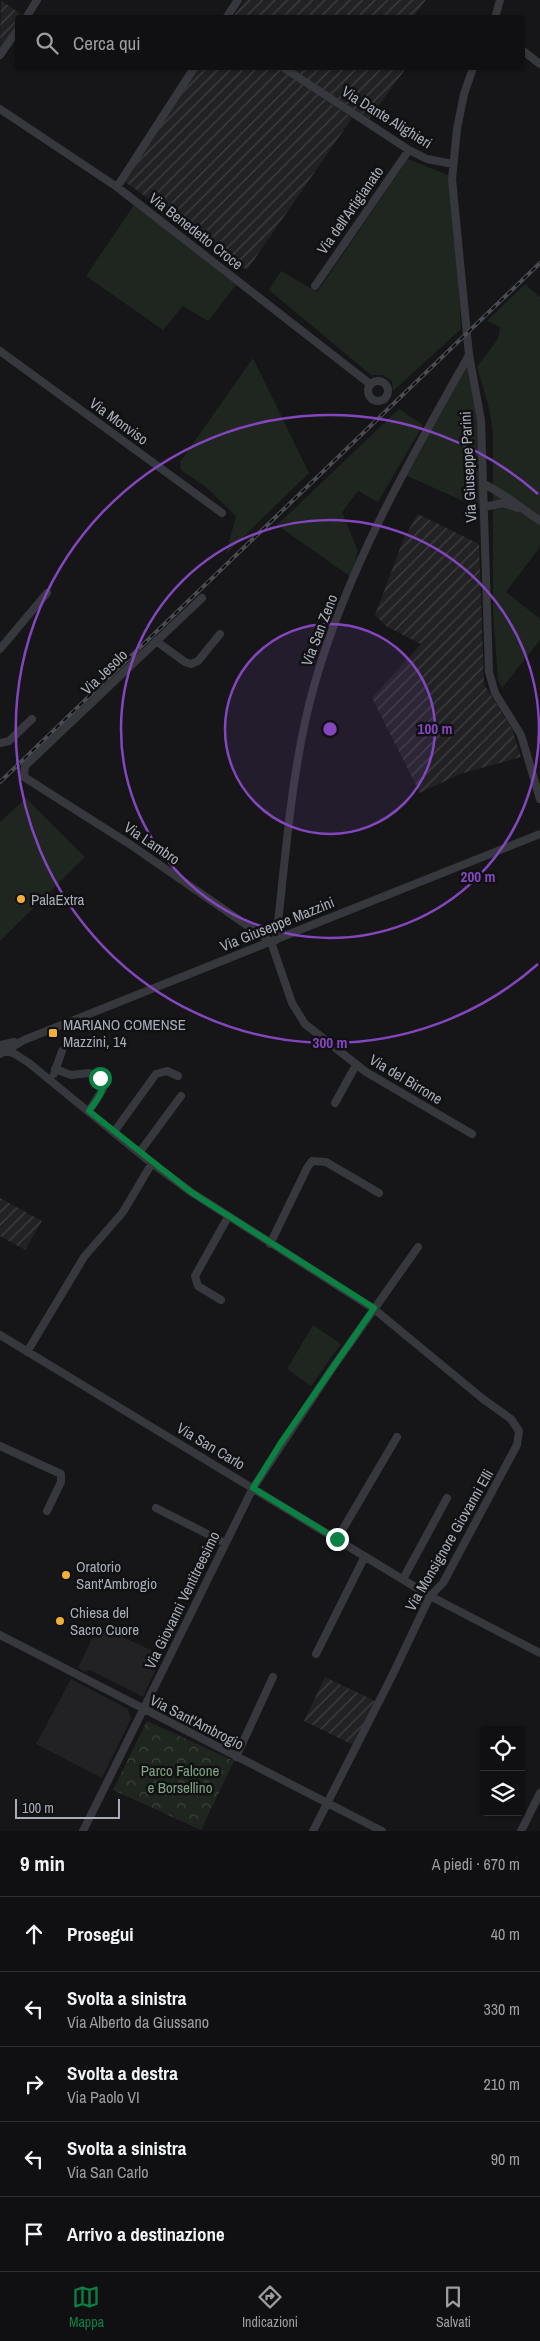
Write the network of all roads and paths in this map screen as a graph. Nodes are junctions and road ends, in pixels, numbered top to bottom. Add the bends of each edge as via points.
1 (38, 0) edge
2 (238, 0) edge
3 (500, 0) edge
4 (28, 15) edge
5 (228, 15) edge
6 (495, 15) edge
7 (15, 33) edge
8 (525, 52) edge
9 (0, 55) edge
10 (540, 64) edge
11 (193, 70) edge
12 (287, 70) edge
13 (472, 70) edge
14 (0, 109) edge
15 (408, 150) junction
16 (453, 164) junction
17 (117, 186) junction
18 (314, 286) dead end
19 (0, 351) edge
20 (468, 355) junction
21 (370, 384) dead end
22 (483, 483) junction
23 (484, 507) junction
24 (521, 508) junction
25 (222, 513) dead end
26 (540, 521) edge
27 (46, 593) dead end
28 (202, 598) dead end
29 (220, 634) dead end
30 (156, 641) junction
31 (0, 649) edge
32 (32, 719) dead end
33 (0, 742) edge
34 (25, 766) joint
35 (540, 798) edge
36 (540, 834) edge
37 (273, 941) junction
38 (21, 1043) junction
39 (1, 1050) edge
40 (62, 1051) dead end
41 (29, 1063) junction
42 (356, 1066) junction
43 (56, 1069) junction
44 (178, 1076) dead end
45 (51, 1080) junction
46 (181, 1096) dead end
47 (335, 1103) dead end
48 (89, 1111) junction
49 (114, 1132) junction
50 (472, 1134) dead end
51 (139, 1153) junction
52 (152, 1163) junction
53 (379, 1193) dead end
54 (228, 1217) junction
55 (270, 1244) junction
56 (418, 1248) dead end
57 (221, 1300) dead end
58 (374, 1308) junction
59 (0, 1337) edge
60 (27, 1352) junction
61 (397, 1437) dead end
62 (0, 1446) edge
63 (253, 1488) junction
64 (447, 1498) dead end
65 (156, 1508) dead end
66 (47, 1511) dead end
67 (337, 1539) junction
68 (225, 1543) junction
69 (365, 1556) junction
70 (403, 1579) junction
71 (430, 1596) junction
72 (0, 1635) edge
73 (540, 1653) edge
74 (316, 1654) dead end
75 (273, 1678) dead end
76 (143, 1710) junction
77 (236, 1757) junction
78 (540, 1793) edge
79 (328, 1804) junction
80 (83, 1831) edge
81 (313, 1831) edge
82 (382, 1831) edge
83 (521, 1831) edge

1 - 4 street
2 - 5 street
3 - 6 street
7 - 9 street
8 - 10 street
11 - 17 street
12 - 15 street, Via Dante Alighieri
13 - 16 street, Via Giuseppe Parini via 464,94
14 - 17 street, Via Benedetto Croce
15 - 16 street, Via Dante Alighieri via 427,159
15 - 18 street, Via dell'Artigianato
16 - 20 street, Via Giuseppe Parini
17 - 21 street, Via Benedetto Croce
19 - 25 street, Via Monviso
20 - 22 street, Via Giuseppe Parini via 480,415
20 - 37 street, Via San Zeno via 399,480 354,577 318,673 297,768
22 - 23 street, Via Giuseppe Parini
22 - 24 street
23 - 24 street via 503,504
23 - 35 street, Via Giuseppe Parini via 490,681 520,732
24 - 26 street
27 - 31 street
28 - 30 street, Via Jesolo
29 - 30 street via 198,661 191,664
30 - 34 street, Via Jesolo
32 - 33 street via 9,741
34 - 37 street, Via Lambro via 23,773 26,778
36 - 37 street, Via Giuseppe Mazzini
37 - 38 street, Via Giuseppe Mazzini
37 - 42 street, Via del Birrone via 298,1016
38 - 39 street, Via Giuseppe Mazzini
38 - 41 street
39 - 41 street via 16,1054
40 - 43 street
41 - 45 street
42 - 47 street
42 - 50 street, Via del Birrone
43 - 45 street
43 - 48 street via 71,1076 89,1073 102,1080 103,1089
44 - 49 street via 167,1071 156,1074
45 - 48 street
46 - 51 street
48 - 49 street
49 - 51 street
51 - 52 street
52 - 54 street
52 - 60 street via 123,1212 84,1257
53 - 55 street via 324,1161 312,1161
54 - 55 street
54 - 57 street via 197,1270 195,1280 198,1286
55 - 58 street
56 - 58 street, Via Giovanni Ventitreesimo
58 - 63 street, Via Giovanni Ventitreesimo
58 - 71 street, Via Monsignore Giovanni Elli via 511,1419 519,1432 517,1445 477,1521 443,1583
59 - 60 street, Via San Carlo
60 - 63 street, Via San Carlo
61 - 67 street
62 - 66 street via 61,1474 61,1482
63 - 67 street, Via San Carlo
63 - 68 street, Via Giovanni Ventitreesimo
64 - 70 street
65 - 68 street
67 - 69 street, Via San Carlo
68 - 76 street, Via Giovanni Ventitreesimo
69 - 70 street, Via San Carlo
69 - 74 street
70 - 71 street, Via San Carlo
71 - 73 street, Via San Carlo
71 - 79 street, Via Monsignore Giovanni Elli
72 - 76 street, Via Sant'Ambrogio
75 - 77 street
76 - 77 street, Via Sant'Ambrogio
76 - 80 street, Via Giovanni Ventitreesimo
77 - 79 street, Via Sant'Ambrogio
78 - 83 street
79 - 81 street, Via Monsignore Giovanni Elli
79 - 82 street, Via Sant'Ambrogio

